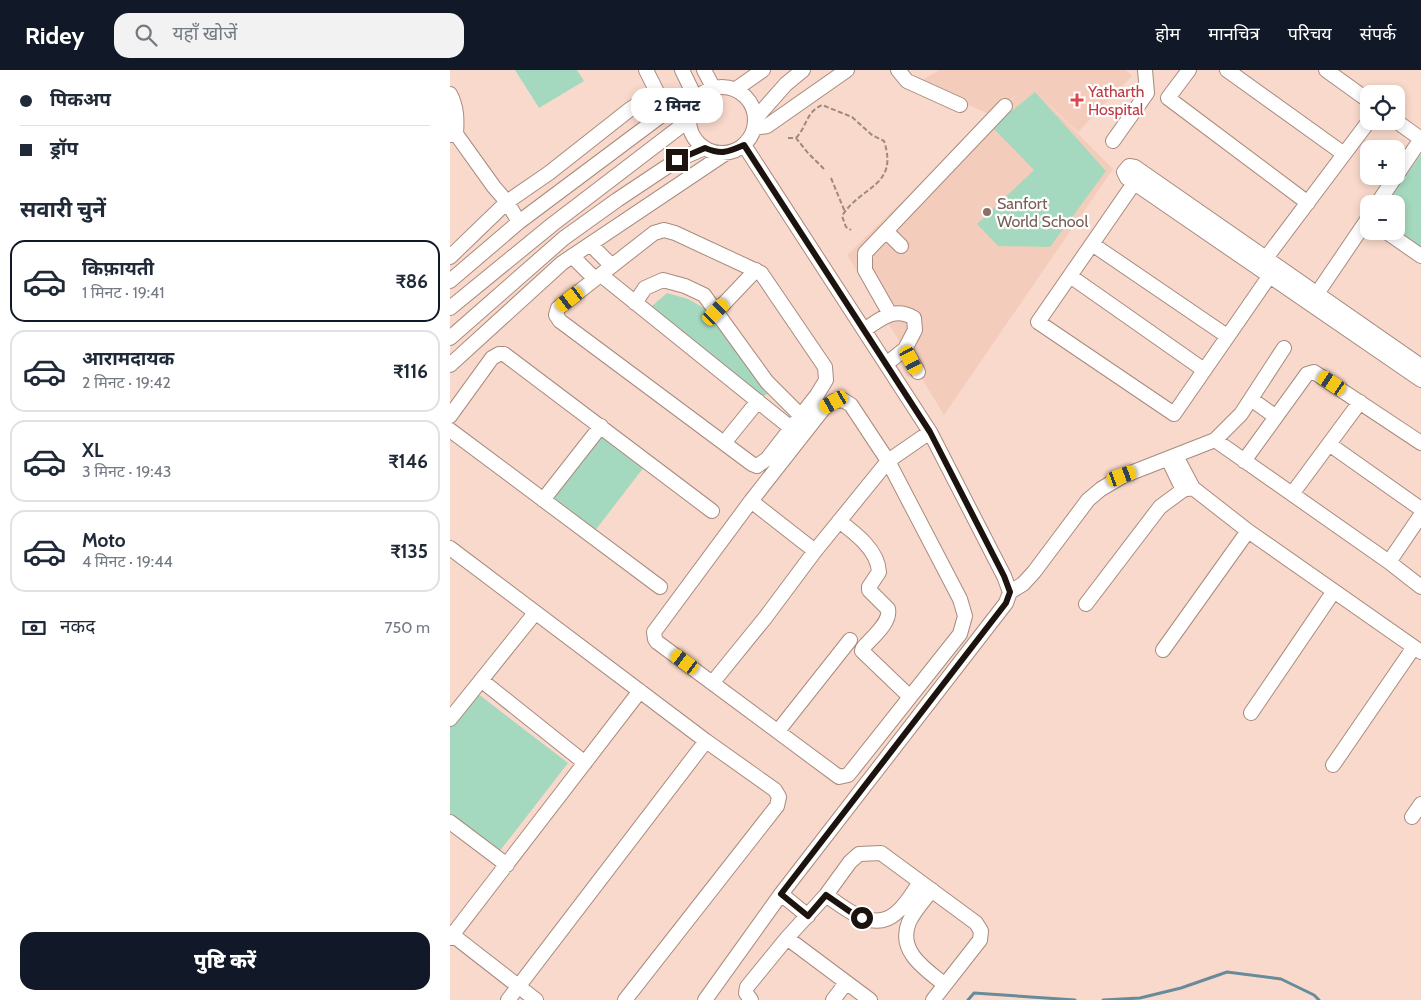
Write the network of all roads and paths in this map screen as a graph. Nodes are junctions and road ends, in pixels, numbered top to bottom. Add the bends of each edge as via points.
1 (646, 70) edge
2 (682, 70) edge
3 (704, 70) edge
4 (763, 70) edge
5 (802, 70) edge
6 (847, 70) edge
7 (898, 70) edge
8 (1146, 70) edge
9 (1189, 70) edge
10 (1227, 70) edge
11 (1326, 70) edge
12 (713, 87) junction
13 (736, 89) junction
14 (450, 94) edge
15 (1360, 95) edge
16 (694, 101) junction
17 (960, 105) dead end
18 (1005, 106) dead end
19 (689, 120) junction
20 (755, 123) junction
21 (1405, 127) edge
22 (1362, 130) edge
23 (453, 135) edge
24 (788, 138) dead end
25 (796, 138) junction
26 (1421, 139) edge
27 (1113, 141) dead end
28 (744, 145) junction
29 (705, 148) junction
30 (726, 153) junction
31 (1344, 154) junction
32 (1405, 163) edge
33 (824, 169) dead end
34 (831, 178) dead end
35 (507, 202) junction
36 (1308, 202) junction
37 (845, 212) junction
38 (518, 222) junction
39 (851, 230) dead end
40 (1360, 230) edge
41 (886, 231) junction
42 (1399, 240) edge
43 (590, 244) junction
44 (1092, 244) junction
45 (902, 246) dead end
46 (572, 256) junction
47 (1421, 256) edge
48 (450, 257) edge
49 (1271, 266) junction
50 (756, 270) junction
51 (602, 273) junction
52 (1070, 276) junction
53 (450, 281) edge
54 (1314, 298) junction
55 (635, 303) junction
56 (450, 308) edge
57 (716, 312) junction
58 (890, 314) junction
59 (864, 330) junction
60 (1227, 336) junction
61 (450, 338) edge
62 (905, 348) junction
63 (1284, 348) dead end
64 (886, 364) junction
65 (450, 365) edge
66 (1421, 366) edge
67 (1204, 370) junction
68 (918, 372) dead end
69 (1421, 380) edge
70 (1251, 398) junction
71 (758, 401) junction
72 (1360, 402) junction
73 (450, 416) edge
74 (801, 416) junction
75 (1276, 417) junction
76 (601, 426) junction
77 (791, 428) junction
78 (450, 430) edge
79 (930, 432) junction
80 (1215, 440) junction
81 (724, 443) junction
82 (1421, 443) edge
83 (1329, 444) junction
84 (1172, 457) junction
85 (888, 460) junction
86 (1244, 461) junction
87 (1188, 489) junction
88 (1292, 494) junction
89 (544, 500) junction
90 (751, 501) junction
91 (1421, 509) edge
92 (712, 511) dead end
93 (1421, 515) edge
94 (839, 521) junction
95 (1248, 531) junction
96 (815, 551) junction
97 (452, 555) edge
98 (1389, 562) junction
99 (660, 587) dead end
100 (1421, 587) edge
101 (1334, 591) junction
102 (1010, 592) junction
103 (1086, 604) dead end
104 (535, 613) junction
105 (850, 640) dead end
106 (1418, 649) edge
107 (1163, 650) dead end
108 (480, 680) junction
109 (713, 682) junction
110 (640, 691) junction
111 (910, 697) junction
112 (1251, 713) dead end
113 (450, 720) edge
114 (778, 732) junction
115 (706, 741) junction
116 (585, 763) junction
117 (1333, 765) dead end
118 (1421, 804) edge
119 (1412, 817) dead end
120 (450, 822) edge
121 (507, 865) junction
122 (926, 886) junction
123 (781, 894) junction
124 (826, 895) junction
125 (808, 916) junction
126 (451, 936) edge
127 (787, 938) junction
128 (846, 983) junction
129 (944, 984) junction
130 (519, 986) junction
131 (508, 1000) edge
132 (536, 1000) edge
133 (625, 1000) edge
134 (705, 1000) edge
135 (751, 1000) edge
136 (833, 1000) edge
137 (870, 1000) edge
138 (933, 1000) edge

1 - 35 street via 657,92
2 - 16 street
3 - 12 street
4 - 13 street
5 - 20 street via 786,84
6 - 20 street via 767,126
7 - 17 street via 907,81
8 - 27 street via 1147,93
9 - 36 street via 1168,98
10 - 31 street
11 - 15 street
12 - 13 street
12 - 16 street
13 - 20 street via 753,106
14 - 23 street via 457,116
16 - 19 street
16 - 38 street via 674,106
18 - 41 street
19 - 29 street via 696,141
19 - 56 street
20 - 28 street
21 - 26 street
22 - 31 street
23 - 35 street
24 - 25 path
25 - 33 path
25 - 37 path via 804,130 812,110 822,104 852,117 884,141 889,155 887,170
26 - 32 street
28 - 30 street
28 - 59 street
29 - 30 street
29 - 61 street via 677,160 564,238
30 - 43 street
31 - 36 street
34 - 37 path
35 - 38 street
35 - 48 street
36 - 49 street
37 - 39 path via 842,216 846,227
38 - 53 street
40 - 54 street
41 - 45 street
41 - 58 street via 865,253 866,270
42 - 47 street
43 - 46 street
43 - 51 street
44 - 49 street via 1138,177
44 - 52 street
44 - 60 street
46 - 51 street
46 - 65 street
49 - 54 street
49 - 60 street
50 - 51 street via 664,230 654,233
50 - 57 street
50 - 74 street via 825,367 826,380
51 - 55 street
51 - 81 street via 558,308 556,315 560,321
52 - 67 street
52 - 67 street via 1038,322 1174,414
54 - 66 street
54 - 69 street
55 - 57 street via 645,288 663,280 704,295
55 - 71 street
57 - 74 street via 767,382
58 - 59 street
58 - 62 street via 904,312 914,318 915,330
59 - 64 street
60 - 67 street
62 - 64 street
62 - 68 street
63 - 70 street
64 - 79 street
70 - 75 street
70 - 80 street via 1241,414
71 - 77 street
71 - 81 street
72 - 75 street via 1314,372 1307,374
72 - 82 street
72 - 83 street
73 - 76 street via 492,358 504,354
74 - 77 street
75 - 86 street
76 - 89 street
76 - 92 street
77 - 81 street via 767,459 757,466
78 - 89 street
79 - 85 street
79 - 102 street
80 - 84 street
80 - 86 street
83 - 88 street
83 - 91 street
84 - 87 street
84 - 102 street via 1122,476 1101,489 1088,500 1034,572
85 - 90 street via 851,405 843,400 834,402 824,408
85 - 94 street
85 - 111 street via 960,599 965,616 960,634
86 - 88 street
87 - 95 street
87 - 103 street via 1160,507
88 - 98 street
89 - 99 street
90 - 96 street
90 - 109 street via 654,632 657,642
93 - 98 street
94 - 96 street
94 - 111 street via 862,540 877,560 879,572 869,590 889,612 862,651
95 - 101 street
95 - 107 street
96 - 109 street
97 - 104 street
98 - 100 street
101 - 106 street
101 - 112 street
102 - 123 street via 1006,603
104 - 108 street
104 - 110 street
105 - 114 street
106 - 117 street
108 - 113 street
108 - 116 street
109 - 114 street
110 - 115 street
110 - 116 street
111 - 114 street via 848,775 843,777 834,774
115 - 130 street
115 - 133 street via 775,790 779,797 777,806
116 - 121 street
118 - 119 street
120 - 121 street
121 - 126 street
122 - 124 street via 897,913 880,920 862,918
122 - 124 street via 881,853 859,854
122 - 129 street via 906,937 912,957
122 - 129 street via 976,923 981,931 980,940
123 - 125 street
123 - 134 street
124 - 125 street
125 - 127 street
126 - 130 street
127 - 128 street
127 - 135 street via 747,987 746,993
128 - 136 street
128 - 137 street
129 - 138 street
130 - 131 street
130 - 132 street

